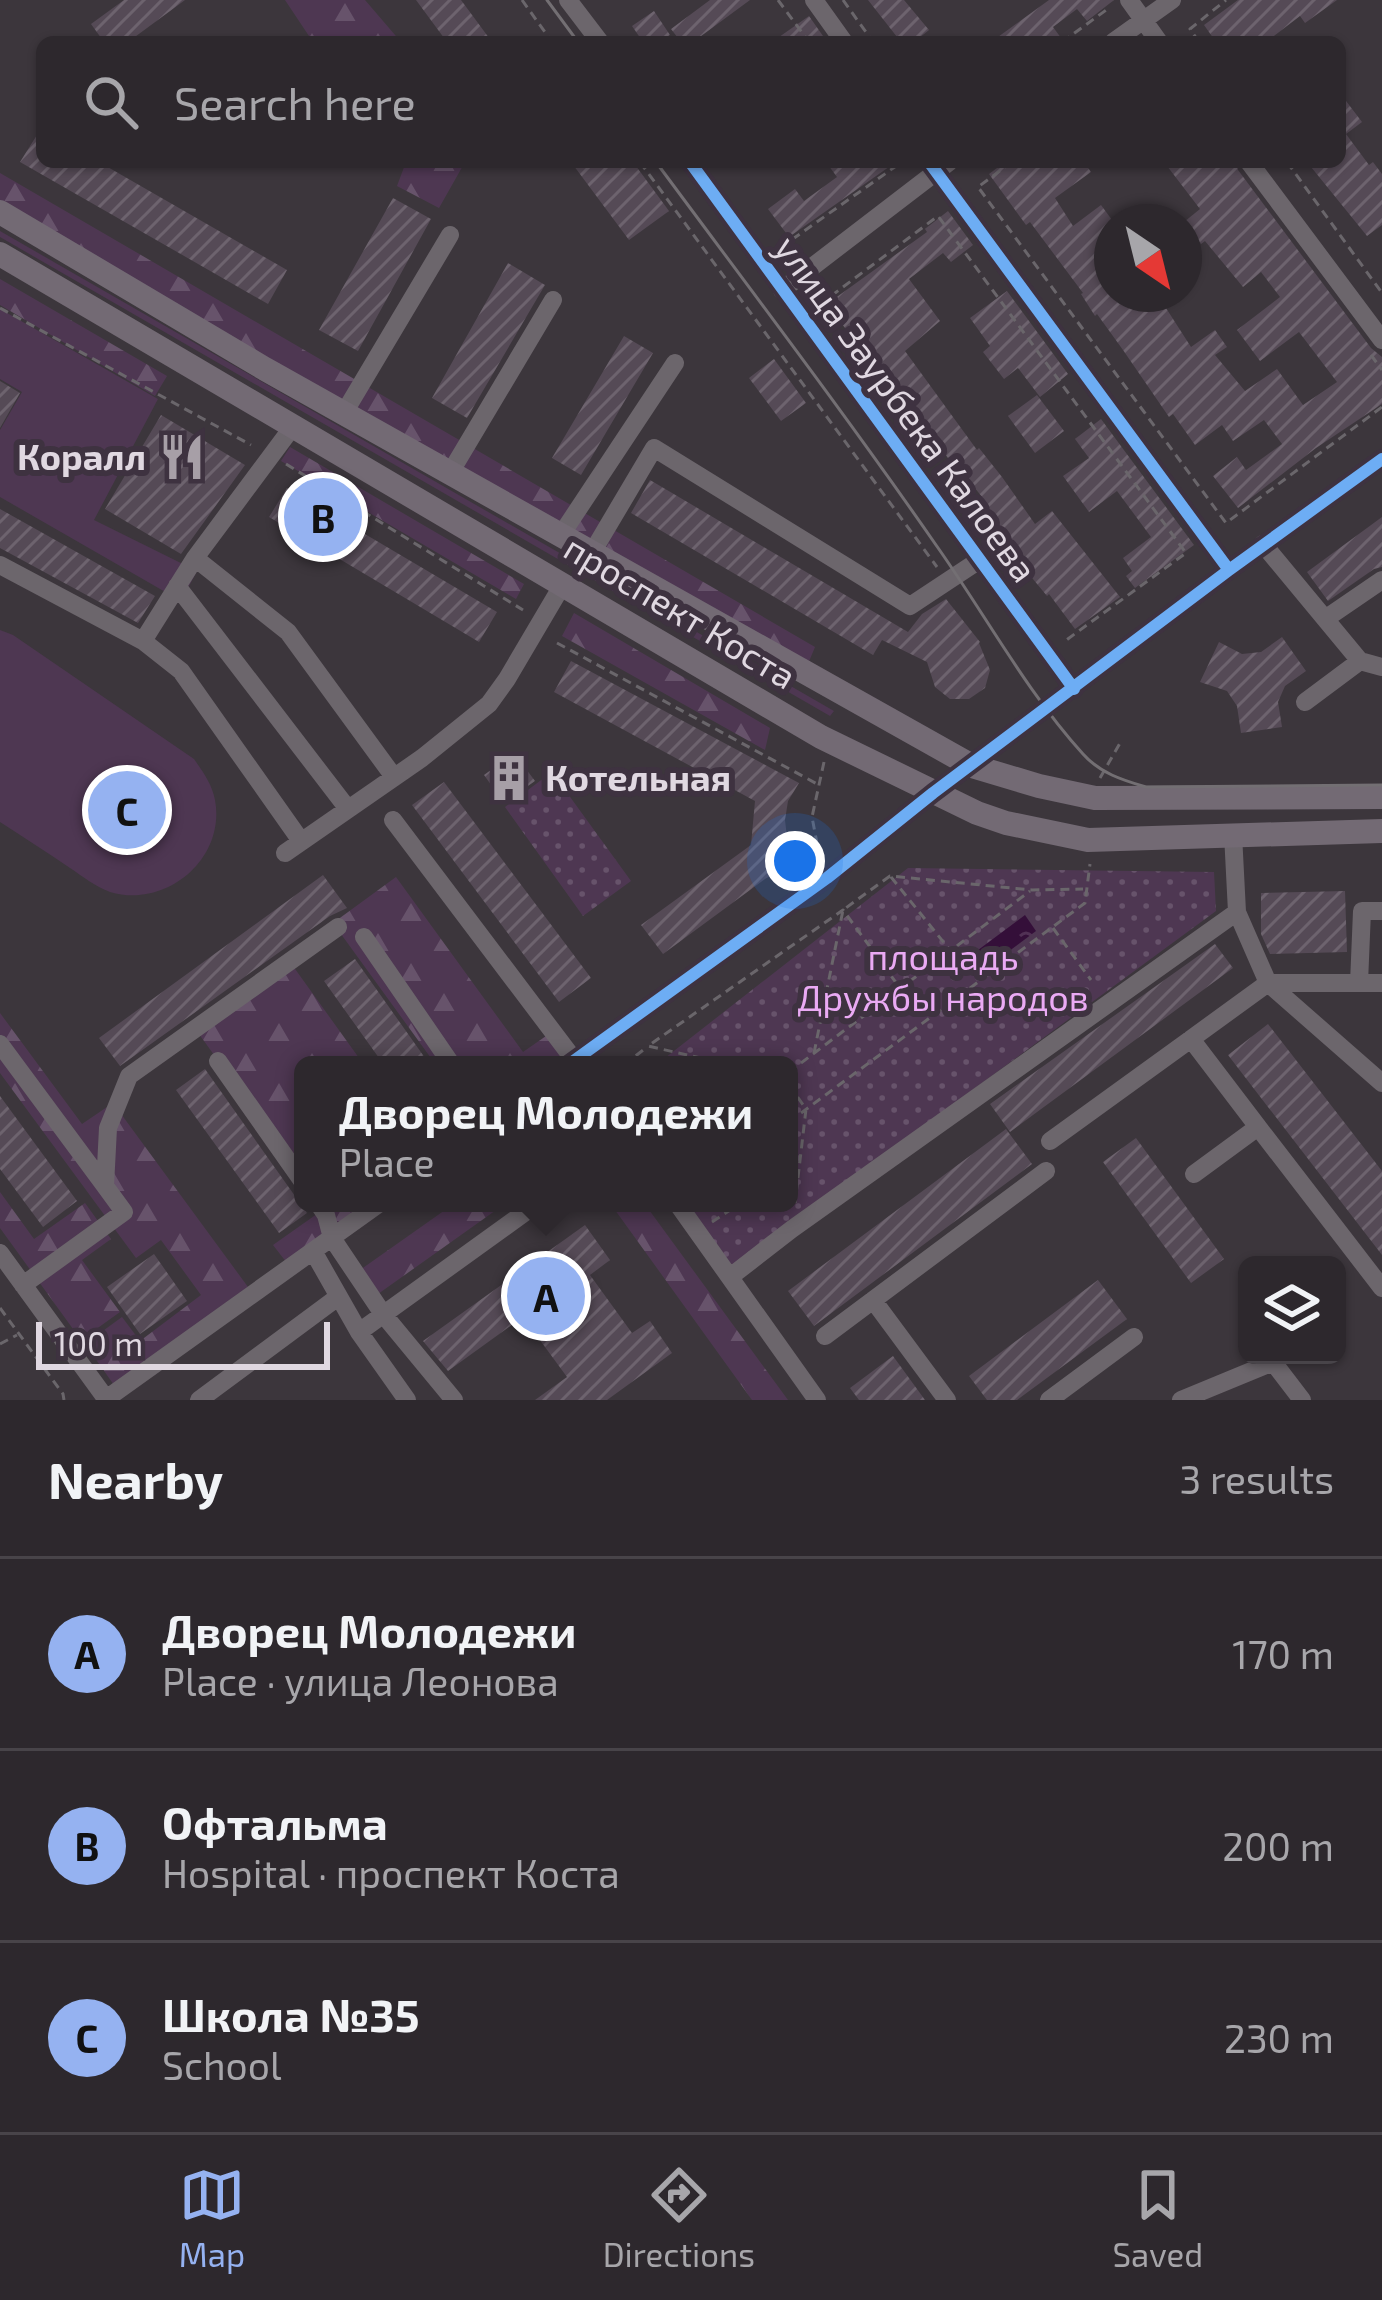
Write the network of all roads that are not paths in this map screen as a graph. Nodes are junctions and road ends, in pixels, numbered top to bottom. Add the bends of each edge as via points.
1 (568, 0) edge
2 (814, 0) edge
3 (1172, 0) edge
4 (1119, 3) edge
5 (1143, 20) junction
6 (595, 36) edge
7 (840, 36) edge
8 (1122, 36) edge
9 (1155, 36) edge
10 (694, 168) edge
11 (934, 168) edge
12 (940, 168) edge
13 (1253, 168) edge
14 (0, 212) edge
15 (450, 235) dead end
16 (0, 254) edge
17 (782, 290) junction
18 (553, 300) dead end
19 (1382, 340) edge
20 (675, 363) dead end
21 (344, 413) junction
22 (293, 425) junction
23 (1382, 459) edge
24 (450, 473) junction
25 (561, 536) junction
26 (1263, 544) junction
27 (592, 551) junction
28 (194, 558) junction
29 (978, 561) junction
30 (0, 565) edge
31 (1228, 570) junction
32 (1382, 580) edge
33 (563, 584) junction
34 (177, 586) junction
35 (1325, 619) junction
36 (143, 640) junction
37 (1360, 661) junction
38 (1382, 667) edge
39 (1074, 689) junction
40 (1305, 702) dead end
41 (972, 766) junction
42 (394, 777) junction
43 (933, 794) junction
44 (1382, 797) edge
45 (348, 809) junction
46 (393, 820) dead end
47 (1382, 831) edge
48 (1233, 834) junction
49 (1382, 911) edge
50 (1237, 912) junction
51 (338, 927) dead end
52 (364, 937) dead end
53 (1268, 983) junction
54 (1359, 983) junction
55 (1382, 983) edge
56 (1191, 1039) junction
57 (0, 1044) edge
58 (446, 1056) edge
59 (568, 1056) edge
60 (583, 1056) edge
61 (218, 1060) dead end
62 (1382, 1083) edge
63 (1258, 1127) junction
64 (1051, 1141) dead end
65 (294, 1169) edge
66 (1046, 1171) dead end
67 (1194, 1174) dead end
68 (105, 1186) junction
69 (324, 1212) edge
70 (368, 1212) edge
71 (526, 1212) edge
72 (683, 1212) edge
73 (332, 1238) junction
74 (313, 1251) junction
75 (0, 1253) edge
76 (730, 1277) junction
77 (23, 1285) junction
78 (1382, 1288) edge
79 (338, 1297) junction
80 (873, 1300) junction
81 (383, 1315) junction
82 (359, 1332) junction
83 (825, 1336) dead end
84 (1134, 1336) dead end
85 (106, 1400) edge
86 (200, 1400) edge
87 (407, 1400) edge
88 (454, 1400) edge
89 (818, 1400) edge
90 (947, 1400) edge
91 (1049, 1400) edge
92 (1180, 1400) edge
93 (1302, 1400) edge

1 - 6 street
2 - 7 street
3 - 5 street
4 - 5 street
5 - 8 street
5 - 9 street
10 - 17 street, улица Заурбека Калоева
11 - 17 street
12 - 31 street
13 - 19 street
14 - 21 main road, проспект Коста
15 - 21 street
16 - 22 main road, проспект Коста
17 - 29 street, улица Заурбека Калоева
18 - 24 street
20 - 25 street
21 - 24 main road, проспект Коста
22 - 28 street
22 - 33 main road, проспект Коста
23 - 26 street
24 - 25 main road, проспект Коста
25 - 27 main road, проспект Коста
26 - 31 street
26 - 35 street
27 - 29 street via 654,448 910,606
27 - 41 main road, проспект Коста
28 - 34 street
28 - 42 street via 288,632
29 - 39 street, улица Заурбека Калоева
30 - 36 street
31 - 39 street
32 - 35 street
33 - 42 street via 488,704
33 - 43 main road, проспект Коста
34 - 36 street
34 - 45 street
35 - 37 street
36 - 45 street via 181,671 293,847
37 - 38 street
37 - 40 street
39 - 41 street
41 - 43 street
41 - 44 main road, проспект Коста via 1096,798
42 - 45 street
43 - 48 main road, проспект Коста via 1006,824 1088,840
43 - 60 street
46 - 59 street
47 - 48 main road, проспект Коста
48 - 50 street
49 - 54 street via 1362,911
50 - 53 street
50 - 76 street
51 - 68 street via 129,1076 108,1128
52 - 58 street
53 - 54 street
53 - 56 street
53 - 62 street
54 - 55 street
56 - 63 street
56 - 64 street
57 - 68 street
61 - 65 street
63 - 67 street
63 - 78 street
66 - 80 street
68 - 77 street via 124,1211
69 - 73 street
70 - 73 street
71 - 81 street
72 - 76 street
73 - 74 street
73 - 81 street
74 - 79 street
74 - 85 street
75 - 77 street
76 - 89 street
77 - 85 street
79 - 82 street
79 - 86 street
80 - 83 street
80 - 90 street
81 - 82 street
81 - 88 street
82 - 87 street
84 - 91 street
92 - 93 street via 1273,1362

